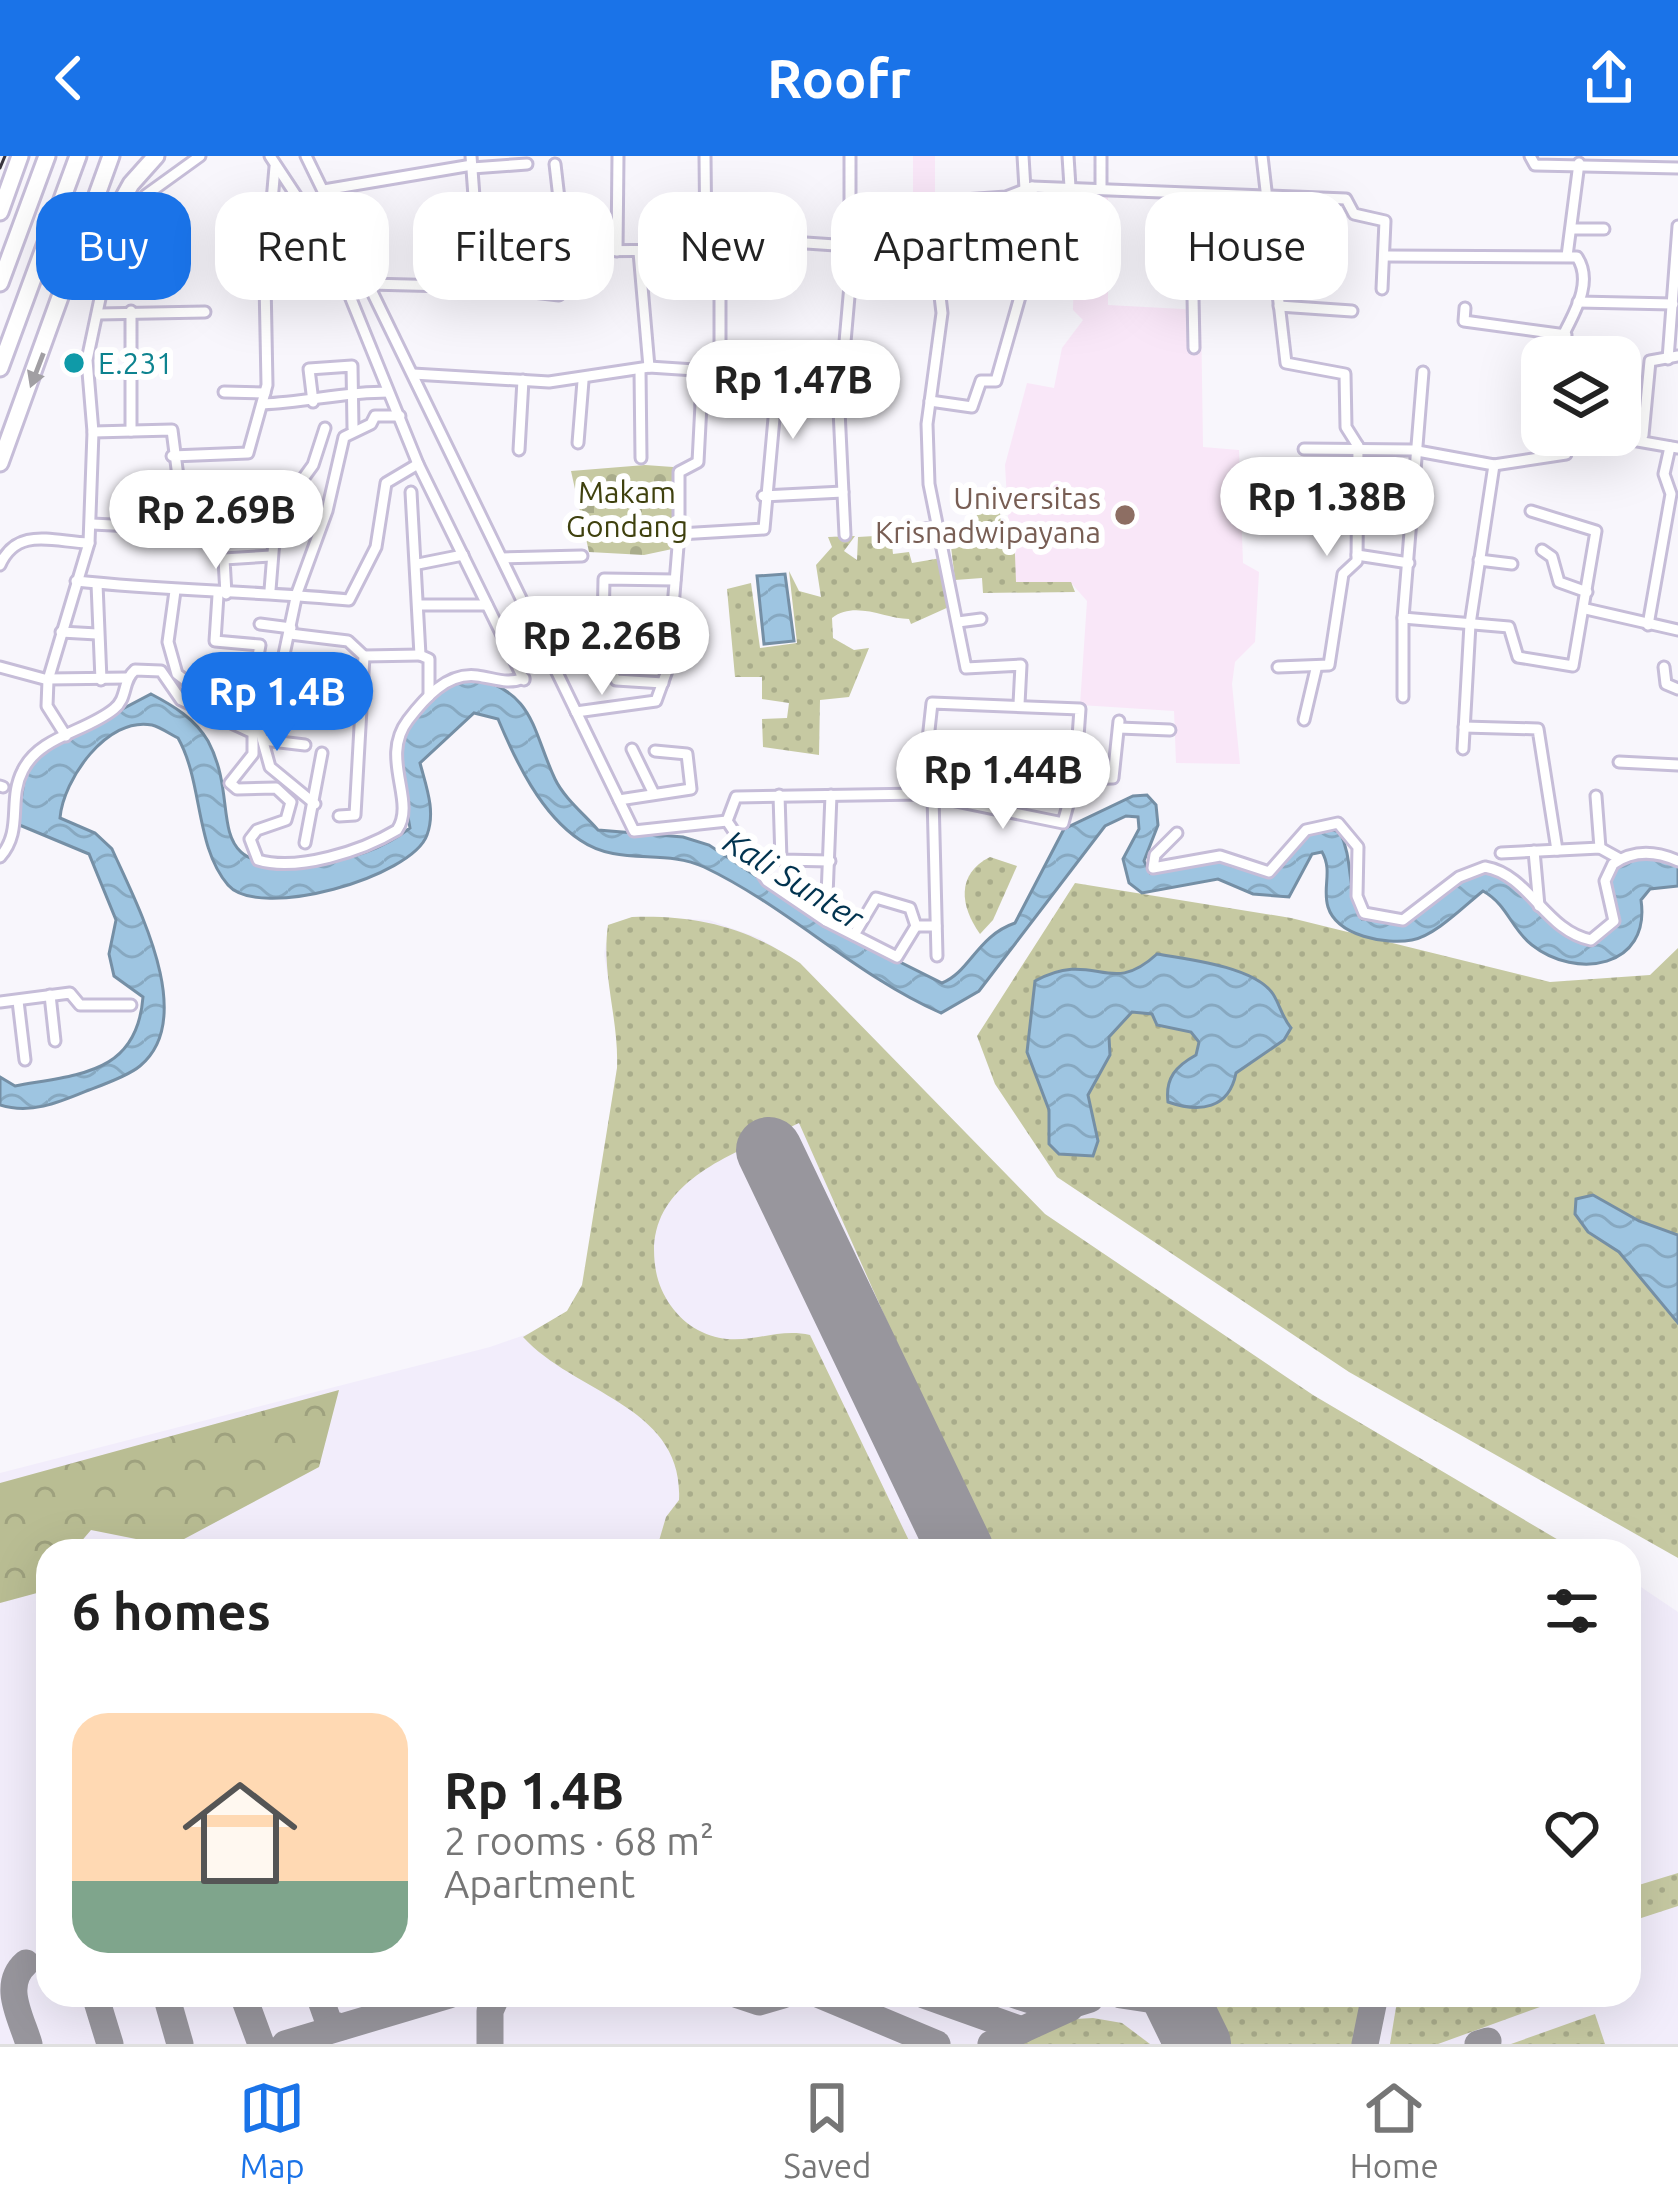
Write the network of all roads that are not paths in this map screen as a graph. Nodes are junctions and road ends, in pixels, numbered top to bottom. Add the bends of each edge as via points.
1 (20, 156) edge
2 (46, 156) edge
3 (78, 156) edge
4 (111, 156) edge
5 (156, 156) edge
6 (200, 156) edge
7 (269, 156) edge
8 (306, 156) edge
9 (618, 156) edge
10 (705, 156) edge
11 (850, 156) edge
12 (1023, 156) edge
13 (1068, 156) edge
14 (1101, 156) edge
15 (1262, 156) edge
16 (1530, 156) edge
17 (472, 163) edge
18 (527, 164) dead end
19 (555, 164) dead end
20 (1579, 164) junction
21 (275, 167) junction
22 (1678, 168) edge
23 (1075, 187) junction
24 (1101, 187) junction
25 (1029, 188) junction
26 (324, 190) joint
27 (273, 192) edge
28 (290, 192) edge
29 (557, 192) edge
30 (705, 192) edge
31 (851, 192) edge
32 (1019, 192) edge
33 (1157, 192) edge
34 (1269, 192) edge
35 (1348, 200) edge
36 (0, 212) edge
37 (1678, 226) edge
38 (1571, 229) junction
39 (1604, 229) dead end
40 (614, 250) edge
41 (617, 250) junction
42 (638, 252) edge
43 (1386, 256) junction
44 (1567, 256) junction
45 (0, 283) edge
46 (1382, 289) dead end
47 (266, 300) edge
48 (352, 300) edge
49 (377, 300) edge
50 (641, 300) edge
51 (720, 300) edge
52 (848, 300) edge
53 (939, 300) edge
54 (1193, 300) edge
55 (1279, 300) edge
56 (1578, 302) junction
57 (1672, 304) junction
58 (1280, 307) junction
59 (1465, 308) dead end
60 (1352, 310) dead end
61 (131, 311) junction
62 (205, 312) dead end
63 (99, 314) junction
64 (52, 331) junction
65 (1566, 335) joint
66 (1194, 348) dead end
67 (1673, 357) edge
68 (0, 368) edge
69 (645, 368) junction
70 (710, 370) junction
71 (1423, 372) dead end
72 (413, 374) junction
73 (523, 380) junction
74 (583, 381) junction
75 (778, 385) dead end
76 (224, 392) dead end
77 (351, 392) junction
78 (371, 392) junction
79 (388, 392) junction
80 (264, 398) junction
81 (930, 401) junction
82 (313, 402) junction
83 (701, 405) junction
84 (776, 405) junction
85 (839, 410) junction
86 (375, 416) junction
87 (400, 416) junction
88 (325, 428) dead end
89 (353, 428) junction
90 (131, 431) junction
91 (93, 432) junction
92 (1643, 435) dead end
93 (1641, 442) edge
94 (578, 443) dead end
95 (1358, 446) junction
96 (1674, 448) edge
97 (1304, 449) dead end
98 (519, 450) dead end
99 (1414, 450) junction
100 (172, 456) junction
101 (1553, 456) edge
102 (641, 458) dead end
103 (0, 463) edge
104 (418, 464) junction
105 (1493, 465) junction
106 (411, 492) dead end
107 (844, 492) junction
108 (763, 496) junction
109 (1531, 511) dead end
110 (92, 524) junction
111 (939, 527) junction
112 (679, 534) junction
113 (892, 534) dead end
114 (844, 536) dead end
115 (89, 543) junction
116 (1542, 550) dead end
117 (463, 555) junction
118 (1357, 555) junction
119 (271, 556) junction
120 (582, 556) dead end
121 (502, 558) junction
122 (1479, 560) junction
123 (1409, 562) junction
124 (418, 564) junction
125 (1512, 564) dead end
126 (0, 565) edge
127 (675, 580) junction
128 (76, 581) junction
129 (97, 584) junction
130 (270, 590) junction
131 (175, 592) junction
132 (1587, 592) junction
133 (297, 593) junction
134 (222, 595) junction
135 (420, 605) junction
136 (487, 605) junction
137 (1586, 609) junction
138 (1403, 618) junction
139 (981, 619) dead end
140 (958, 622) junction
141 (260, 624) dead end
142 (1471, 624) junction
143 (1648, 625) junction
144 (1678, 630) edge
145 (290, 631) junction
146 (62, 632) junction
147 (598, 632) junction
148 (668, 632) junction
149 (97, 634) junction
150 (548, 653) junction
151 (420, 655) junction
152 (364, 656) junction
153 (282, 664) dead end
154 (0, 667) edge
155 (1278, 667) dead end
156 (1664, 667) dead end
157 (1316, 669) junction
158 (127, 678) junction
159 (48, 679) junction
160 (101, 680) junction
161 (663, 683) junction
162 (1678, 689) edge
163 (1403, 697) dead end
164 (429, 698) junction
165 (1019, 704) junction
166 (248, 712) junction
167 (576, 712) junction
168 (1304, 720) dead end
169 (1464, 727) junction
170 (1169, 730) dead end
171 (66, 736) junction
172 (263, 740) junction
173 (305, 745) dead end
174 (632, 749) dead end
175 (1463, 749) dead end
176 (655, 752) dead end
177 (322, 753) dead end
178 (1619, 762) dead end
179 (1678, 765) edge
180 (1075, 779) junction
181 (654, 794) junction
182 (779, 795) junction
183 (831, 795) junction
184 (928, 795) junction
185 (1596, 796) dead end
186 (619, 800) junction
187 (314, 804) junction
188 (339, 816) dead end
189 (727, 821) junction
190 (1178, 833) dead end
191 (305, 843) dead end
192 (1600, 848) junction
193 (1557, 850) junction
194 (1534, 851) junction
195 (1501, 854) dead end
196 (0, 857) edge
197 (1620, 859) junction
198 (781, 860) junction
199 (1678, 860) edge
200 (830, 861) junction
201 (781, 892) junction
202 (1539, 906) junction
203 (826, 920) junction
204 (916, 926) junction
205 (936, 926) junction
206 (854, 935) junction
207 (937, 956) dead end
208 (50, 995) junction
209 (18, 1001) junction
210 (0, 1002) edge
211 (131, 1005) dead end
212 (55, 1041) dead end
213 (25, 1060) dead end

1 - 36 highway
2 - 45 highway
3 - 68 highway
4 - 64 highway
5 - 64 highway via 108,221
6 - 63 street via 166,176 127,220 110,256
7 - 21 street
8 - 26 street
9 - 41 street
10 - 30 street
11 - 31 street
12 - 25 street
13 - 23 street
14 - 24 street
15 - 34 street
16 - 20 street via 1535,165
17 - 18 street
17 - 26 street
19 - 29 street
20 - 22 street
20 - 38 street
21 - 27 street
21 - 28 street
23 - 24 street
23 - 25 street
24 - 33 street
25 - 32 street
25 - 81 street via 1036,238 996,381 981,381 972,407
35 - 43 street via 1351,213 1385,221
37 - 57 street
38 - 39 street
38 - 44 street
40 - 41 street
41 - 42 street
43 - 44 street
43 - 46 street
44 - 56 street via 1582,264
47 - 80 street
48 - 79 street
49 - 72 street
50 - 69 street
51 - 70 street via 721,348
52 - 85 street
53 - 81 street
54 - 66 street
55 - 58 street
56 - 57 street
56 - 65 street
57 - 67 street
58 - 60 street
58 - 95 street via 1288,365 1345,374 1347,433
59 - 65 street via 1464,321
61 - 62 street
61 - 63 street
61 - 90 street
63 - 91 street via 87,360
64 -> 103 highway
67 - 92 street via 1650,361
69 - 70 street
69 - 74 street
69 - 102 street
70 - 83 street
71 - 99 street
72 - 73 street
72 - 121 street
73 - 74 street
73 - 98 street
74 - 94 street
75 - 84 street
76 - 80 street
77 - 78 street
77 - 82 street
77 - 82 street via 352,365 310,368
77 - 89 street
78 - 79 street
78 - 86 street
79 - 87 street
80 - 82 street
80 - 100 street via 246,454
81 - 111 street via 929,484
83 - 84 street
83 - 112 street via 698,462 679,472
84 - 85 street
84 - 108 street
85 - 107 street
86 - 87 street
86 - 89 street
87 - 104 street
88 - 119 street via 313,465 278,511
89 - 133 street
90 - 91 street
90 - 100 street via 171,430
91 - 110 street
93 - 96 street
95 - 97 street
95 - 99 street
95 - 118 street
96 - 143 street via 1664,474 1671,494
99 - 105 street
99 - 123 street
100 - 110 street via 178,526
101 - 105 street
104 - 117 street
104 - 133 street via 386,483 376,547 350,598
105 - 122 street
106 - 124 street
107 - 108 street
107 - 114 street
108 - 112 street via 764,530
109 - 132 street via 1593,526
110 - 115 street
111 - 113 street
111 - 140 street
112 - 127 street
115 - 126 street via 20,539
115 - 128 street
116 - 132 street via 1559,582
117 - 124 street
117 - 136 street
118 - 123 street
118 - 157 street via 1343,574 1329,665
119 - 130 street
119 - 134 street via 224,559
120 - 121 street
121 - 150 street
122 - 125 street
122 - 142 street
123 - 138 street
124 - 135 street
127 - 147 street via 604,579
127 - 148 street
128 - 129 street
128 - 146 street
129 - 131 street
129 - 149 street
130 - 133 street
130 - 134 street
131 - 134 street
131 - 166 street via 168,642 177,674
132 - 137 street
133 - 145 street
134 - 166 street via 214,641 260,645
135 - 136 street
135 - 151 street
136 - 164 street via 524,679 463,676
137 - 142 street via 1570,667 1518,657 1509,627
137 - 143 street
138 - 142 street
138 - 163 street
139 - 140 street
140 - 165 street via 962,666 1021,665
141 - 145 street
142 - 169 street
143 - 144 street
145 - 152 street via 348,641
145 - 153 street
146 - 149 street
146 - 159 street
147 - 148 street
147 - 150 street
147 - 161 street via 616,680
148 - 161 street
149 - 160 street
150 - 167 street
151 - 152 street
151 - 164 street via 429,659
152 - 188 street via 355,815
154 - 159 street
155 - 157 street
156 - 162 street via 1666,684
157 - 168 street
158 - 160 street
158 - 164 street via 144,668 161,671 182,700 253,734 253,754 230,781 237,789 275,788 291,802 286,820 250,839 258,860 274,864 355,849 397,830 404,812 395,776 401,731
158 - 171 street via 118,706
159 - 160 street
159 - 171 street via 47,706
161 - 167 street via 653,703
165 - 180 street via 1080,709
165 - 184 street via 932,703
166 - 172 street
167 - 186 street
169 - 175 street
169 - 193 street via 1538,729
170 - 180 street via 1119,724 1113,778
171 - 196 street via 25,766 15,836
172 - 173 street
172 - 187 street via 277,776
174 - 181 street
176 - 181 street via 684,751 693,784
177 - 187 street
178 - 179 street
180 - 184 street via 1063,823
181 - 186 street
182 - 183 street
182 - 189 street via 734,797
182 - 198 street
183 - 184 street
183 - 200 street
184 - 205 street
185 - 192 street
186 - 189 street via 634,831
187 - 191 street
189 - 201 street
190 - 202 street via 1155,855 1154,868 1220,856 1269,872 1306,830 1339,823 1358,847 1359,906 1378,918 1414,915 1459,877 1485,867 1516,881
192 - 193 street
192 - 197 street
193 - 194 street
194 - 195 street
194 - 202 street
197 - 199 street
197 - 202 street via 1605,881 1613,921 1598,937 1571,934
198 - 200 street
198 - 201 street
200 - 203 street
201 - 203 street
203 - 206 street
204 - 205 street
204 - 206 street via 898,957
204 - 206 street via 910,908 876,898
205 - 207 street
208 - 209 street
208 - 211 street
208 - 212 street
209 - 210 street
209 - 213 street

